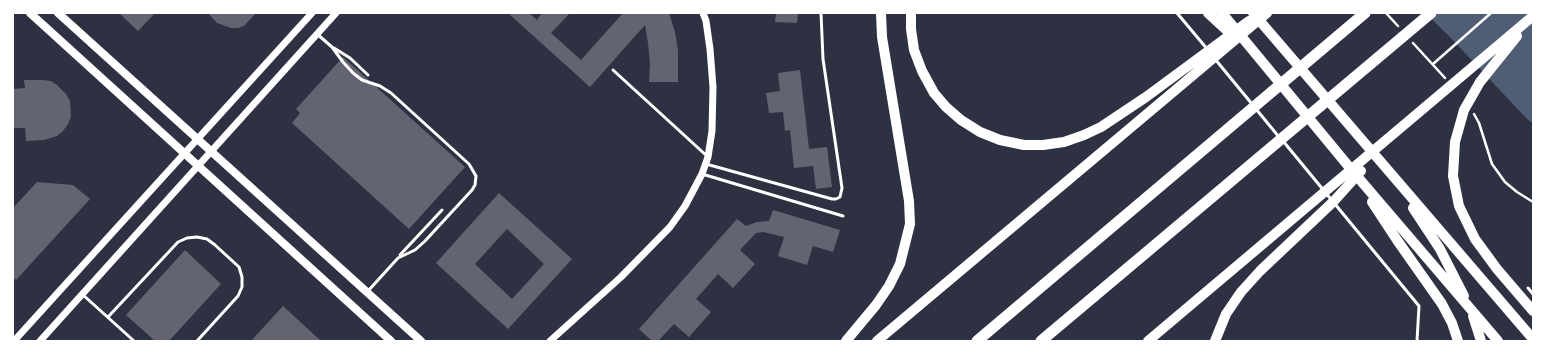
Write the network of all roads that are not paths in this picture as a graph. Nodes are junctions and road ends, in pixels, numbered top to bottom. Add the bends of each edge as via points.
1 (30, 13) edge
2 (58, 13) edge
3 (312, 13) edge
4 (336, 13) edge
5 (703, 13) edge
6 (821, 13) edge
7 (881, 13) edge
8 (886, 13) edge
9 (911, 13) edge
10 (1177, 13) edge
11 (1208, 13) edge
12 (1222, 13) edge
13 (1253, 13) edge
14 (1260, 13) edge
15 (1268, 13) edge
16 (1365, 13) edge
17 (1431, 13) edge
18 (1533, 18) edge
19 (317, 34) junction
20 (882, 37) junction
21 (332, 47) junction
22 (613, 70) dead end
23 (1274, 74) junction
24 (368, 75) dead end
25 (1404, 125) junction
26 (197, 139) junction
27 (211, 151) junction
28 (184, 153) junction
29 (707, 160) junction
30 (1380, 160) junction
31 (198, 166) junction
32 (1350, 168) junction
33 (702, 174) junction
34 (442, 210) dead end
35 (842, 216) dead end
36 (398, 258) junction
37 (1528, 288) dead end
38 (367, 292) junction
39 (82, 294) junction
40 (1533, 294) edge
41 (1533, 311) edge
42 (108, 317) junction
43 (1533, 339) edge
44 (14, 341) edge
45 (40, 341) edge
46 (134, 341) edge
47 (197, 341) edge
48 (391, 341) edge
49 (421, 341) edge
50 (550, 341) edge
51 (846, 341) edge
52 (877, 341) edge
53 (977, 341) edge
54 (1041, 341) edge
55 (1148, 341) edge
56 (1215, 341) edge
57 (1417, 341) edge
58 (1458, 341) edge
59 (1481, 341) edge
60 (1498, 341) edge

1 - 28 main road
2 - 26 main road
3 - 26 street
4 - 19 street
5 - 29 street via 710,49 713,87 712,131
6 - 29 lane via 823,59 842,188 840,197 832,199
7 - 20 main road
8 - 20 main road
9 - 14 main road via 914,50 919,64 934,93 946,107 980,132 1000,140 1024,145 1043,145 1084,136 1120,115
10 - 57 lane via 1419,306
11 - 23 main road
12 - 23 main road
13 - 30 main road
15 - 52 main road
16 - 53 highway
17 - 54 highway
18 - 25 main road
18 - 41 main road via 1472,94 1458,126 1453,165 1458,201 1469,228 1486,254
19 - 21 lane
19 - 27 street
20 - 51 main road via 909,201 910,224 900,264 889,286
21 - 24 lane via 350,58
21 - 36 lane via 352,73 362,80 386,89 475,172 476,180 472,190 420,246
22 - 29 lane
23 - 32 main road
25 - 55 main road
25 - 56 main road via 1334,201 1241,292 1226,314
26 - 27 main road
26 - 28 street
27 - 31 street
27 - 38 main road
28 - 31 main road
28 - 44 street
29 - 33 street
30 - 43 main road
30 - 59 main road via 1440,249 1469,305
31 - 39 street
31 - 48 main road
32 - 58 main road via 1442,304
32 - 60 main road
33 - 35 lane
33 - 50 street via 670,227 626,272
34 - 36 lane
36 - 38 lane
37 - 40 lane
38 - 49 main road
39 - 42 lane
39 - 45 street
42 - 46 lane
42 - 47 lane via 178,242 187,238 202,238 215,245 239,268 242,287 238,296

